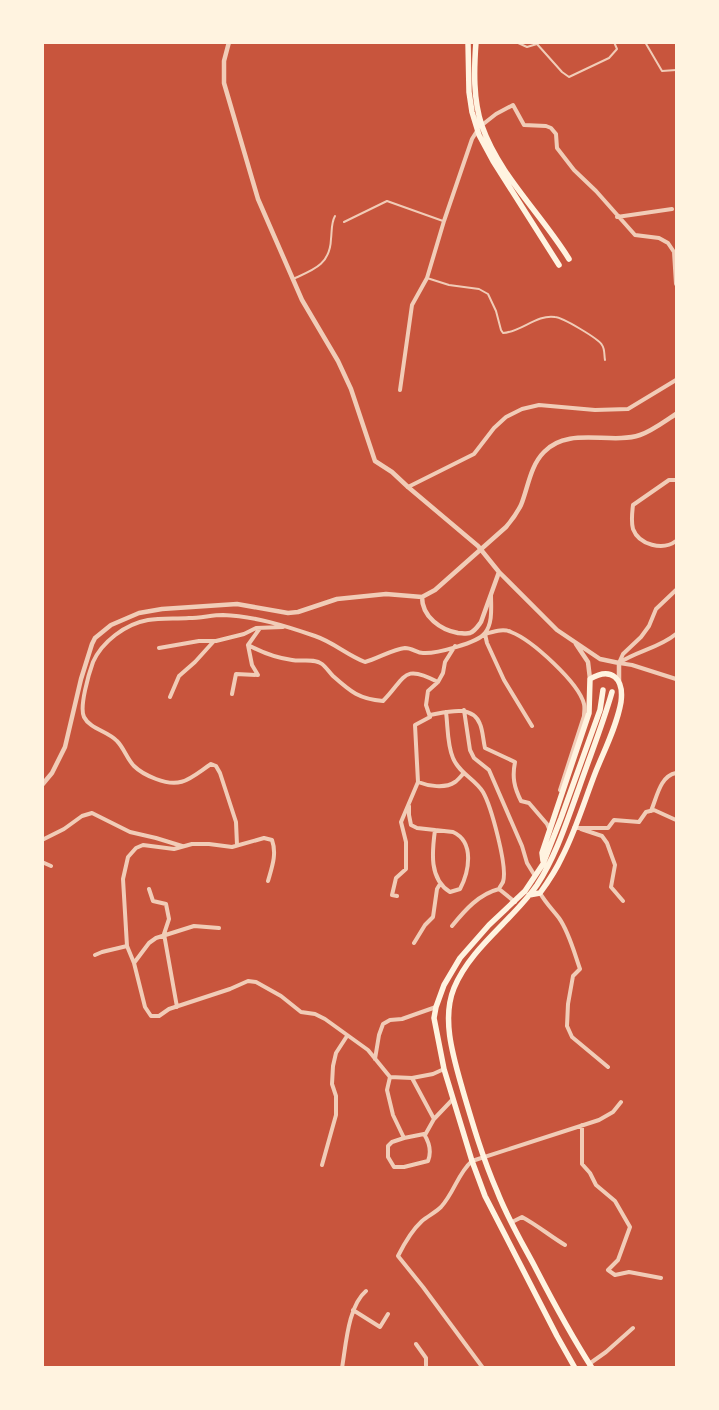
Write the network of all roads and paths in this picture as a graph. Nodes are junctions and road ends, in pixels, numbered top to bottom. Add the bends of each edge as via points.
1 (229, 42) edge
2 (468, 42) edge
3 (476, 42) edge
4 (516, 42) edge
5 (614, 42) edge
6 (645, 42) edge
7 (676, 70) edge
8 (480, 128) junction
9 (672, 209) dead end
10 (335, 216) dead end
11 (617, 217) junction
12 (444, 221) junction
13 (344, 222) dead end
14 (569, 259) dead end
15 (559, 265) dead end
16 (427, 278) junction
17 (293, 279) junction
18 (676, 284) edge
19 (605, 360) dead end
20 (676, 380) edge
21 (400, 390) dead end
22 (676, 414) edge
23 (676, 480) edge
24 (408, 487) junction
25 (676, 541) edge
26 (499, 572) junction
27 (676, 590) edge
28 (491, 595) junction
29 (422, 597) junction
30 (286, 627) junction
31 (260, 628) junction
32 (485, 634) junction
33 (676, 634) edge
34 (214, 641) junction
35 (575, 642) junction
36 (248, 644) junction
37 (455, 646) junction
38 (159, 648) dead end
39 (619, 663) junction
40 (590, 679) junction
41 (676, 679) edge
42 (619, 681) junction
43 (438, 682) junction
44 (603, 690) dead end
45 (612, 692) dead end
46 (232, 694) dead end
47 (170, 697) dead end
48 (464, 710) junction
49 (446, 712) junction
50 (430, 714) junction
51 (532, 726) dead end
52 (464, 773) junction
53 (676, 773) edge
54 (418, 782) junction
55 (42, 785) edge
56 (410, 798) junction
57 (651, 811) junction
58 (676, 820) edge
59 (552, 824) junction
60 (576, 828) junction
61 (435, 830) junction
62 (550, 831) junction
63 (42, 840) edge
64 (237, 845) junction
65 (184, 847) junction
66 (42, 862) edge
67 (543, 864) junction
68 (50, 866) dead end
69 (535, 876) junction
70 (268, 881) dead end
71 (440, 884) junction
72 (149, 889) dead end
73 (499, 889) junction
74 (540, 893) junction
75 (529, 895) junction
76 (397, 896) dead end
77 (623, 901) dead end
78 (515, 902) junction
79 (452, 926) dead end
80 (219, 928) dead end
81 (164, 934) junction
82 (414, 943) dead end
83 (127, 946) junction
84 (95, 955) dead end
85 (134, 963) junction
86 (177, 1007) junction
87 (436, 1007) junction
88 (347, 1036) junction
89 (375, 1059) junction
90 (608, 1067) dead end
91 (444, 1069) junction
92 (390, 1077) junction
93 (412, 1078) junction
94 (453, 1098) junction
95 (621, 1102) dead end
96 (434, 1119) junction
97 (582, 1125) junction
98 (425, 1135) junction
99 (404, 1138) junction
100 (484, 1156) junction
101 (472, 1161) junction
102 (322, 1164) dead end
103 (512, 1222) junction
104 (566, 1245) dead end
105 (661, 1278) dead end
106 (366, 1291) dead end
107 (353, 1310) junction
108 (388, 1314) dead end
109 (632, 1328) dead end
110 (416, 1344) dead end
111 (590, 1366) edge
112 (342, 1368) edge
113 (426, 1368) edge
114 (483, 1368) edge
115 (575, 1368) edge

1 - 17 street via 223,72 226,94 258,199
2 - 8 main road via 469,92 472,112
3 - 8 main road via 476,99
4 - 5 lane via 527,46 537,44 569,77 609,58 618,49
6 - 7 lane via 662,71
8 - 11 street via 513,105 524,125 551,128 556,134 557,148
8 - 12 street via 472,139
8 - 14 main road via 492,151
8 - 15 main road via 493,160
9 - 11 street
10 - 17 lane via 331,246 321,266
11 - 18 street via 635,235 659,238 668,243 674,252
12 - 13 lane via 387,202
12 - 16 street
16 - 19 lane via 479,289 488,294 503,332 556,317 601,343
16 - 21 street via 412,306
17 - 24 street via 306,308 338,360 375,461
20 - 24 street via 628,409 539,406 522,409 494,428 474,454
22 - 29 street via 640,435 579,438 553,445 537,462 515,516 506,527 435,590
23 - 25 street via 669,480 633,505 632,527 645,542 657,546 671,545
24 - 26 street via 478,546
26 - 28 street
26 - 35 street via 557,630
27 - 39 street via 656,609 642,637 623,654
28 - 29 street via 482,622 466,634 449,631 435,623 424,609
28 - 32 street via 492,614
29 - 55 street via 355,596 288,613 237,604 211,605 139,613 111,625 92,644 65,748
30 - 31 street
30 - 37 street via 330,642 364,662 404,648 420,654
30 - 64 street via 224,615 139,622 98,650 85,693 84,718 117,740 133,766 147,776 169,784 180,783 211,764 216,766 236,822
31 - 34 street
31 - 36 street
32 - 37 street
32 - 51 street via 504,680
32 - 59 street via 511,631 543,653 556,665 584,704 584,716 554,808
33 - 39 street via 659,646 643,650
34 - 38 street
34 - 47 street via 179,676
35 - 39 street via 600,659
35 - 40 street via 588,662
36 - 43 street via 261,652 289,660 322,664 357,696 371,700 383,701 402,678 415,672
36 - 46 street via 252,665 258,675 236,674
37 - 43 street
39 - 41 street
39 - 42 street
40 - 42 main road via 610,673
40 - 59 main road via 589,713
42 - 60 main road via 619,710
43 - 50 street via 428,691 426,705
44 - 67 main road via 597,718
45 - 75 main road via 562,834
48 - 49 street
48 - 62 street via 472,713 480,723 485,748 514,762 512,778 519,798 529,803
48 - 69 street via 470,750 474,758 489,770
49 - 50 street
49 - 52 street via 450,751
50 - 54 street via 415,725
52 - 54 street via 454,783 441,786
52 - 73 street via 488,802 503,866 503,881
53 - 57 street via 664,780
54 - 56 street
56 - 61 street via 411,824
56 - 76 street via 402,822 406,869 396,878 392,895
57 - 58 street
57 - 60 street via 646,812 639,822 614,820 608,828
59 - 62 main road
60 - 74 main road
60 - 77 street via 602,836 607,843 615,865 611,887
61 - 71 street via 433,865
61 - 71 street via 458,834 468,849 465,880 460,890 450,892
62 - 67 main road via 542,853
63 - 65 street via 92,812 130,832
64 - 65 street via 192,844
64 - 70 street via 264,838 272,840 274,861
65 - 83 street via 143,845 128,857 123,879
66 - 68 street
67 - 69 main road
69 - 78 main road
71 - 82 street via 433,917
72 - 81 street via 153,901 166,904 169,919
73 - 78 street
73 - 79 street via 475,901
74 - 75 main road
74 - 90 street via 560,919 580,969 573,976 567,1026 572,1037
75 - 100 main road via 463,972 454,988 448,1012 458,1074
78 - 87 main road via 460,958
80 - 81 street via 194,926
81 - 85 street via 149,943
81 - 86 street
83 - 84 street
83 - 85 street
85 - 86 street via 145,1007 151,1016 159,1016
86 - 88 street via 248,981 256,982 301,1012 325,1019
87 - 89 street via 383,1024
87 - 91 main road via 435,1029
88 - 89 street via 368,1050
88 - 102 street via 336,1053 333,1066 336,1115
89 - 92 street
91 - 93 street
91 - 94 main road
92 - 93 street
92 - 99 street via 386,1090
93 - 96 street
94 - 96 street
94 - 101 main road
95 - 97 street via 613,1112
96 - 98 street
97 - 100 street
97 - 105 street via 582,1164 596,1185 615,1200 630,1227 618,1260 608,1270 615,1276 629,1272
98 - 99 street
98 - 99 street via 431,1154 428,1161 394,1167 388,1157 388,1146
100 - 101 street
100 - 103 main road
101 - 114 street via 440,1208 422,1221 398,1256
101 - 115 main road via 499,1227
103 - 104 street via 522,1217
103 - 111 main road
106 - 107 street
107 - 108 street via 380,1327
107 - 112 street
109 - 111 street
110 - 113 street via 426,1358

